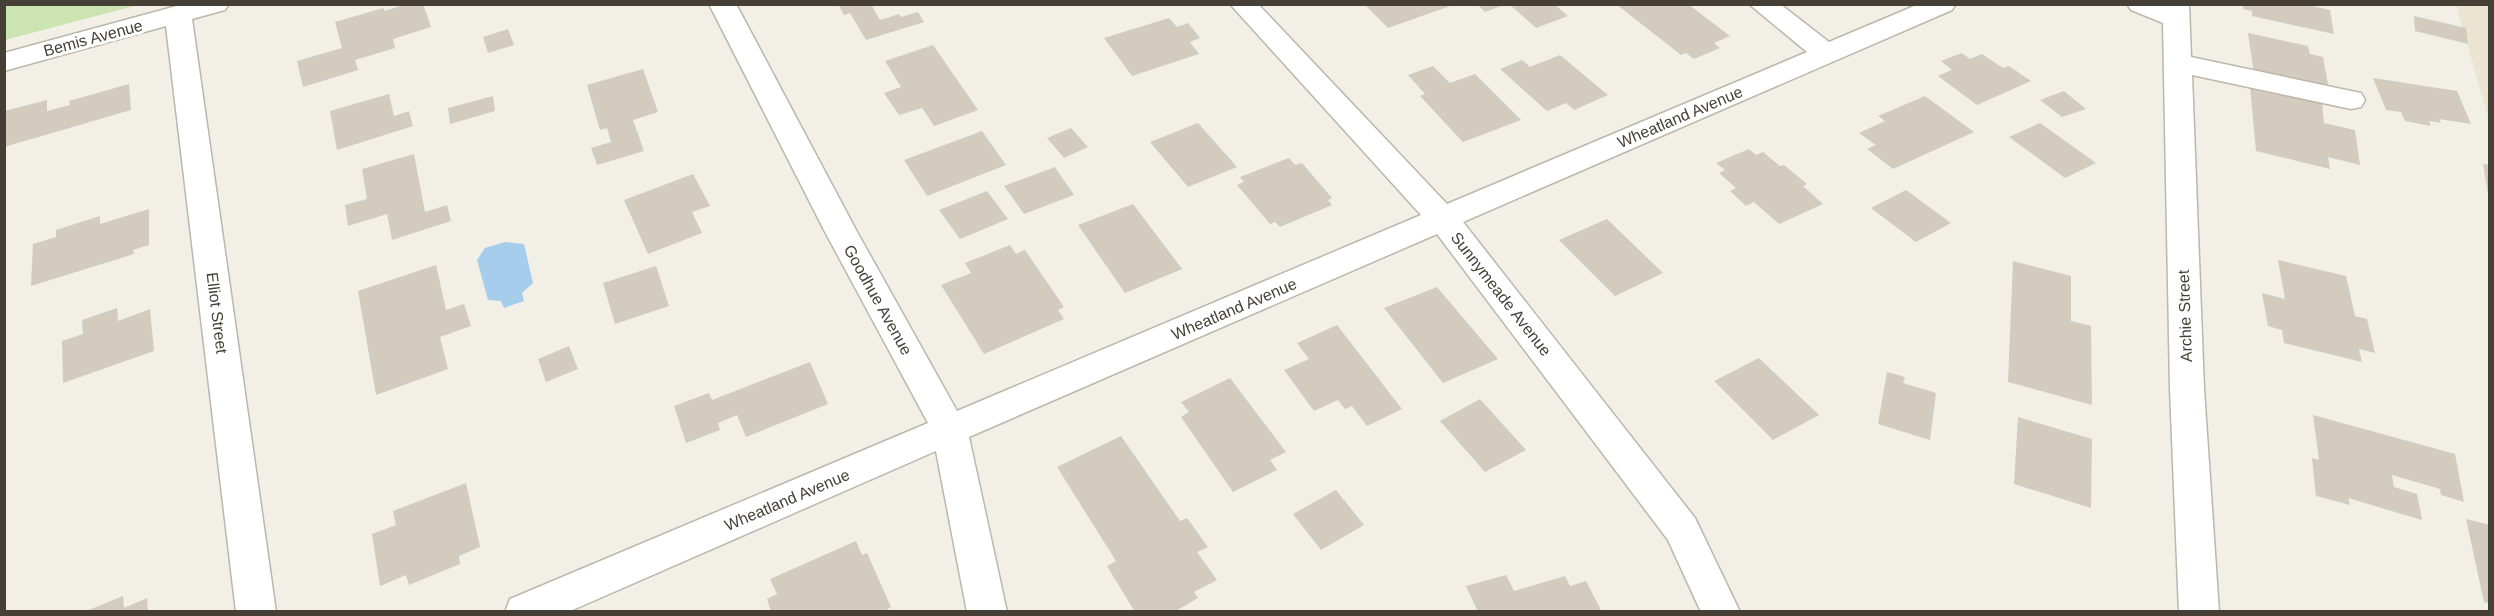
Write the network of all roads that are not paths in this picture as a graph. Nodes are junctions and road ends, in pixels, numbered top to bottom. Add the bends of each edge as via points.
1 (216, 4) edge
2 (722, 4) edge
3 (1243, 4) edge
4 (1762, 4) edge
5 (1943, 4) edge
6 (2140, 4) edge
7 (2176, 12) edge
8 (178, 15) junction
9 (1827, 54) junction
10 (4, 62) edge
11 (2178, 63) junction
12 (2351, 100) dead end
13 (1443, 219) junction
14 (950, 431) junction
15 (256, 612) edge
16 (524, 612) edge
17 (987, 612) edge
18 (1721, 612) edge
19 (2199, 612) edge

1 - 8 street, Bemis Avenue
2 - 14 street, Goodhue Avenue
3 - 13 street, Sunnymeade Avenue
4 - 9 street
5 - 9 street, Wheatland Avenue
6 - 7 street, Archie Street
7 - 11 street, Archie Street
8 - 10 street, Bemis Avenue
8 - 15 street, Elliot Street
9 - 13 street, Wheatland Avenue
11 - 12 street
11 - 19 street, Archie Street via 2187,389
13 - 14 street, Wheatland Avenue
13 - 18 street, Sunnymeade Avenue via 1682,529
14 - 16 street, Wheatland Avenue
14 - 17 street, Goodhue Avenue

